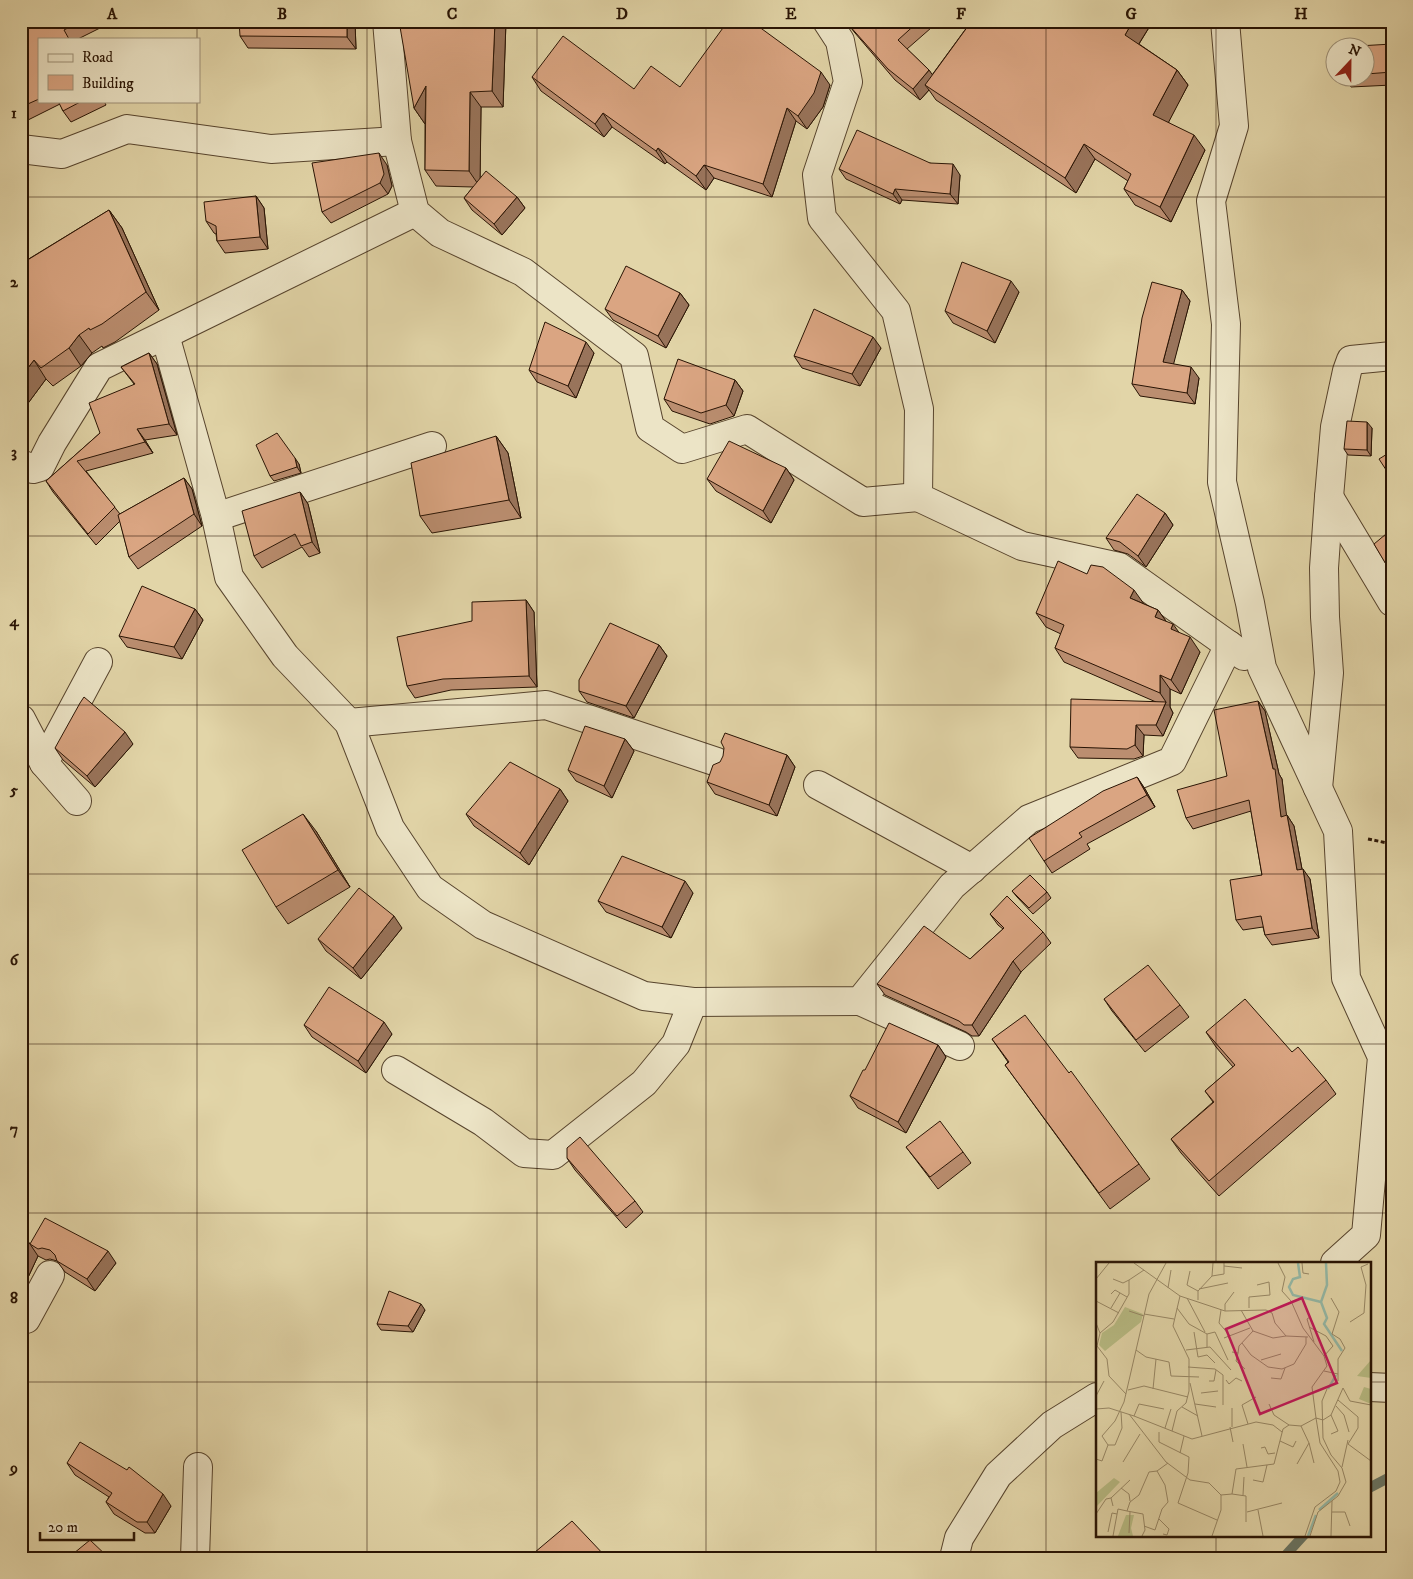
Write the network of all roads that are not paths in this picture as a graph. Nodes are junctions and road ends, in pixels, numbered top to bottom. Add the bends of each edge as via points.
1 (387, 21) edge
2 (826, 21) edge
3 (1225, 21) edge
4 (397, 140) junction
5 (22, 149) edge
6 (416, 212) junction
7 (165, 335) junction
8 (1392, 356) edge
9 (432, 446) dead end
10 (25, 472) edge
11 (918, 497) junction
12 (1329, 497) junction
13 (216, 516) junction
14 (1392, 602) edge
15 (1229, 645) junction
16 (98, 662) dead end
17 (1262, 668) junction
18 (21, 719) edge
19 (349, 724) junction
20 (717, 762) edge
21 (44, 763) junction
22 (818, 785) dead end
23 (1318, 789) junction
24 (77, 801) dead end
25 (972, 868) junction
26 (860, 1001) junction
27 (693, 1002) junction
28 (960, 1046) dead end
29 (1387, 1056) edge
30 (396, 1070) dead end
31 (1336, 1262) edge
32 (50, 1275) dead end
33 (21, 1317) edge
34 (1370, 1387) edge
35 (1392, 1388) edge
36 (1096, 1398) edge
37 (198, 1466) dead end
38 (196, 1558) edge
39 (954, 1558) edge

1 - 4 street
2 - 11 street via 840,41 848,82 817,175 822,218 896,311 919,409
3 - 17 street via 1234,126 1211,201 1226,324 1222,482
4 - 5 street via 270,149 127,129 62,154
4 - 6 street
6 - 7 street
6 - 11 street via 440,232 523,272 634,356 650,428 682,449 747,429 863,502
7 - 10 street via 99,367 40,467
7 - 13 street
8 - 12 street via 1351,360 1335,427
9 - 13 street
11 - 15 street via 1022,546 1119,567
12 - 14 street
12 - 23 street via 1324,568 1329,673
13 - 19 street via 229,578 285,656
15 - 17 street
15 - 25 street via 1172,761 1029,819
16 - 21 street
17 - 23 street
18 - 21 street
19 - 20 street via 546,705
19 - 27 street via 390,828 430,888 483,925 644,996
21 - 24 street
22 - 25 street
23 - 29 street via 1338,831 1346,978
25 - 26 street via 952,886
26 - 27 street
26 - 28 street
27 - 30 street via 676,1044 644,1083 553,1155 524,1153 483,1122
29 - 31 street via 1366,1235
32 - 33 street via 26,1319
34 - 35 street
36 - 39 street via 1052,1425 998,1475 959,1538
37 - 38 street

